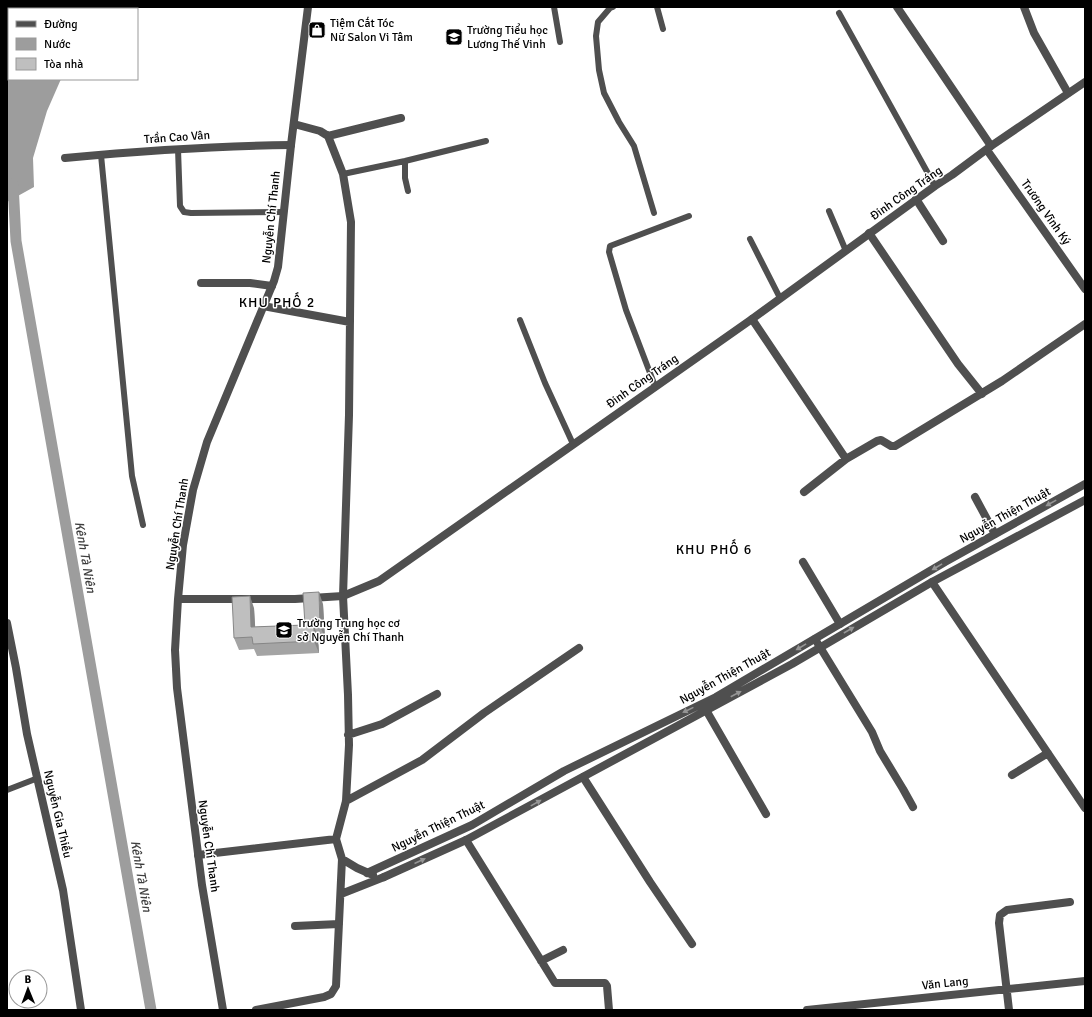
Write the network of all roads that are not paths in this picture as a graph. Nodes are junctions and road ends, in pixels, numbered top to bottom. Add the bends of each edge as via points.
1 (308, 7) edge
2 (554, 7) edge
3 (613, 7) edge
4 (657, 7) edge
5 (896, 7) edge
6 (1024, 7) edge
7 (839, 13) dead end
8 (662, 29) dead end
9 (560, 42) dead end
10 (1085, 82) edge
11 (1068, 93) junction
12 (401, 118) dead end
13 (294, 124) junction
14 (328, 136) junction
15 (486, 141) dead end
16 (291, 145) junction
17 (989, 148) junction
18 (178, 149) junction
19 (101, 155) junction
20 (65, 158) dead end
21 (405, 161) junction
22 (343, 174) junction
23 (935, 186) junction
24 (408, 191) dead end
25 (916, 199) junction
26 (829, 211) dead end
27 (283, 212) junction
28 (654, 213) dead end
29 (689, 216) dead end
30 (869, 234) junction
31 (750, 239) dead end
32 (943, 241) dead end
33 (846, 251) junction
34 (201, 283) dead end
35 (272, 286) junction
36 (1085, 289) edge
37 (780, 298) junction
38 (263, 306) junction
39 (752, 319) junction
40 (520, 320) dead end
41 (350, 322) junction
42 (1085, 324) edge
43 (655, 386) junction
44 (982, 394) junction
45 (573, 444) junction
46 (846, 460) junction
47 (1085, 484) edge
48 (804, 492) dead end
49 (975, 497) dead end
50 (1085, 500) edge
51 (143, 525) dead end
52 (995, 534) junction
53 (803, 562) dead end
54 (932, 582) junction
55 (343, 596) junction
56 (178, 599) junction
57 (7, 623) edge
58 (840, 624) junction
59 (815, 639) junction
60 (579, 648) dead end
61 (820, 648) junction
62 (436, 694) dead end
63 (706, 710) junction
64 (654, 727) junction
65 (348, 736) junction
66 (659, 736) junction
67 (1048, 753) junction
68 (1012, 775) dead end
69 (583, 777) junction
70 (38, 778) junction
71 (7, 790) edge
72 (346, 801) junction
73 (913, 807) dead end
74 (1085, 808) edge
75 (766, 814) dead end
76 (336, 839) junction
77 (466, 840) junction
78 (198, 855) junction
79 (342, 859) junction
80 (368, 873) junction
81 (384, 877) junction
82 (341, 894) junction
83 (1070, 902) dead end
84 (339, 924) junction
85 (295, 926) dead end
86 (692, 944) dead end
87 (563, 950) dead end
88 (541, 961) junction
89 (1085, 981) edge
90 (1007, 989) junction
91 (81, 1010) edge
92 (223, 1010) edge
93 (256, 1010) edge
94 (609, 1010) edge
95 (807, 1010) edge
96 (1009, 1010) edge

1 - 13 street, Nguyễn Chí Thanh
2 - 9 lane
3 - 28 lane via 598,22 596,36 599,70 604,93 634,146
4 - 8 lane
5 - 17 street, Trương Vĩnh Ký
6 - 11 street via 1034,33
7 - 23 lane
10 - 11 street, Đinh Công Tráng
11 - 17 street, Đinh Công Tráng
12 - 14 street
13 - 14 street via 320,131
13 - 16 street, Nguyễn Chí Thanh
14 - 22 street
15 - 21 lane
16 - 18 street, Trần Cao Vân
16 - 27 street, Nguyễn Chí Thanh
17 - 23 street, Đinh Công Tráng
17 - 36 street, Trương Vĩnh Ký
18 - 19 street, Trần Cao Vân
18 - 27 lane via 180,206 184,212
19 - 20 street, Trần Cao Vân
19 - 51 lane via 132,476
21 - 22 lane
21 - 24 lane
22 - 41 street via 351,222
23 - 25 street, Đinh Công Tráng
25 - 30 street, Đinh Công Tráng
25 - 32 street
26 - 33 lane
27 - 35 street, Nguyễn Chí Thanh via 278,267
29 - 43 lane via 610,246 609,252 626,310
30 - 33 street, Đinh Công Tráng
30 - 44 street via 958,364
31 - 37 lane
33 - 37 street, Đinh Công Tráng
34 - 35 street via 250,283
35 - 38 street, Nguyễn Chí Thanh
37 - 39 street, Đinh Công Tráng
38 - 41 street
38 - 56 street, Nguyễn Chí Thanh via 207,442 193,490 183,546
39 - 43 street, Đinh Công Tráng
39 - 46 street
40 - 45 lane via 545,384
41 - 55 street
42 - 44 street
43 - 45 street, Đinh Công Tráng
44 - 46 street via 894,446 880,440
45 - 55 street, Đinh Công Tráng via 379,580
46 - 48 street
47 -> 52 street, Nguyễn Thiện Thuật
49 - 52 street
50 - 54 street, Nguyễn Thiện Thuật
52 -> 58 street, Nguyễn Thiện Thuật
53 - 58 street
61 -> 54 street, Nguyễn Thiện Thuật
54 - 67 street
55 - 56 street, Đinh Công Tráng via 295,599
55 - 65 street
56 - 78 street, Nguyễn Chí Thanh via 175,650 177,688
57 - 70 street, Nguyễn Gia Thiều via 27,734
58 - 59 street, Nguyễn Thiện Thuật
59 - 61 street
59 -> 64 street, Nguyễn Thiện Thuật via 716,696
60 - 72 street via 484,713 422,760
63 -> 61 street, Nguyễn Thiện Thuật
61 - 73 street via 872,732 880,751
62 - 65 street via 382,724
63 - 66 street, Nguyễn Thiện Thuật
63 - 75 street
64 - 66 street
64 - 80 street, Nguyễn Thiện Thuật via 564,771 472,825
65 - 72 street
66 - 69 street, Nguyễn Thiện Thuật
67 - 68 street
67 - 74 street
77 -> 69 street, Nguyễn Thiện Thuật
69 - 86 street
70 - 71 lane
70 - 91 street, Nguyễn Gia Thiều via 63,890
72 - 76 street
76 - 78 street
76 - 79 street
81 -> 77 street, Nguyễn Thiện Thuật
77 - 88 street
78 - 92 street, Nguyễn Chí Thanh
79 - 80 street
79 - 82 street
80 - 81 street
81 - 82 street, Nguyễn Thiện Thuật
82 - 84 street
83 - 90 street via 1007,910 1000,915
84 - 85 street
84 - 93 street via 336,986 331,994
87 - 88 street
88 - 94 street via 555,983 605,983
89 - 90 street, Văn Lang
90 - 95 street, Văn Lang
90 - 96 street

